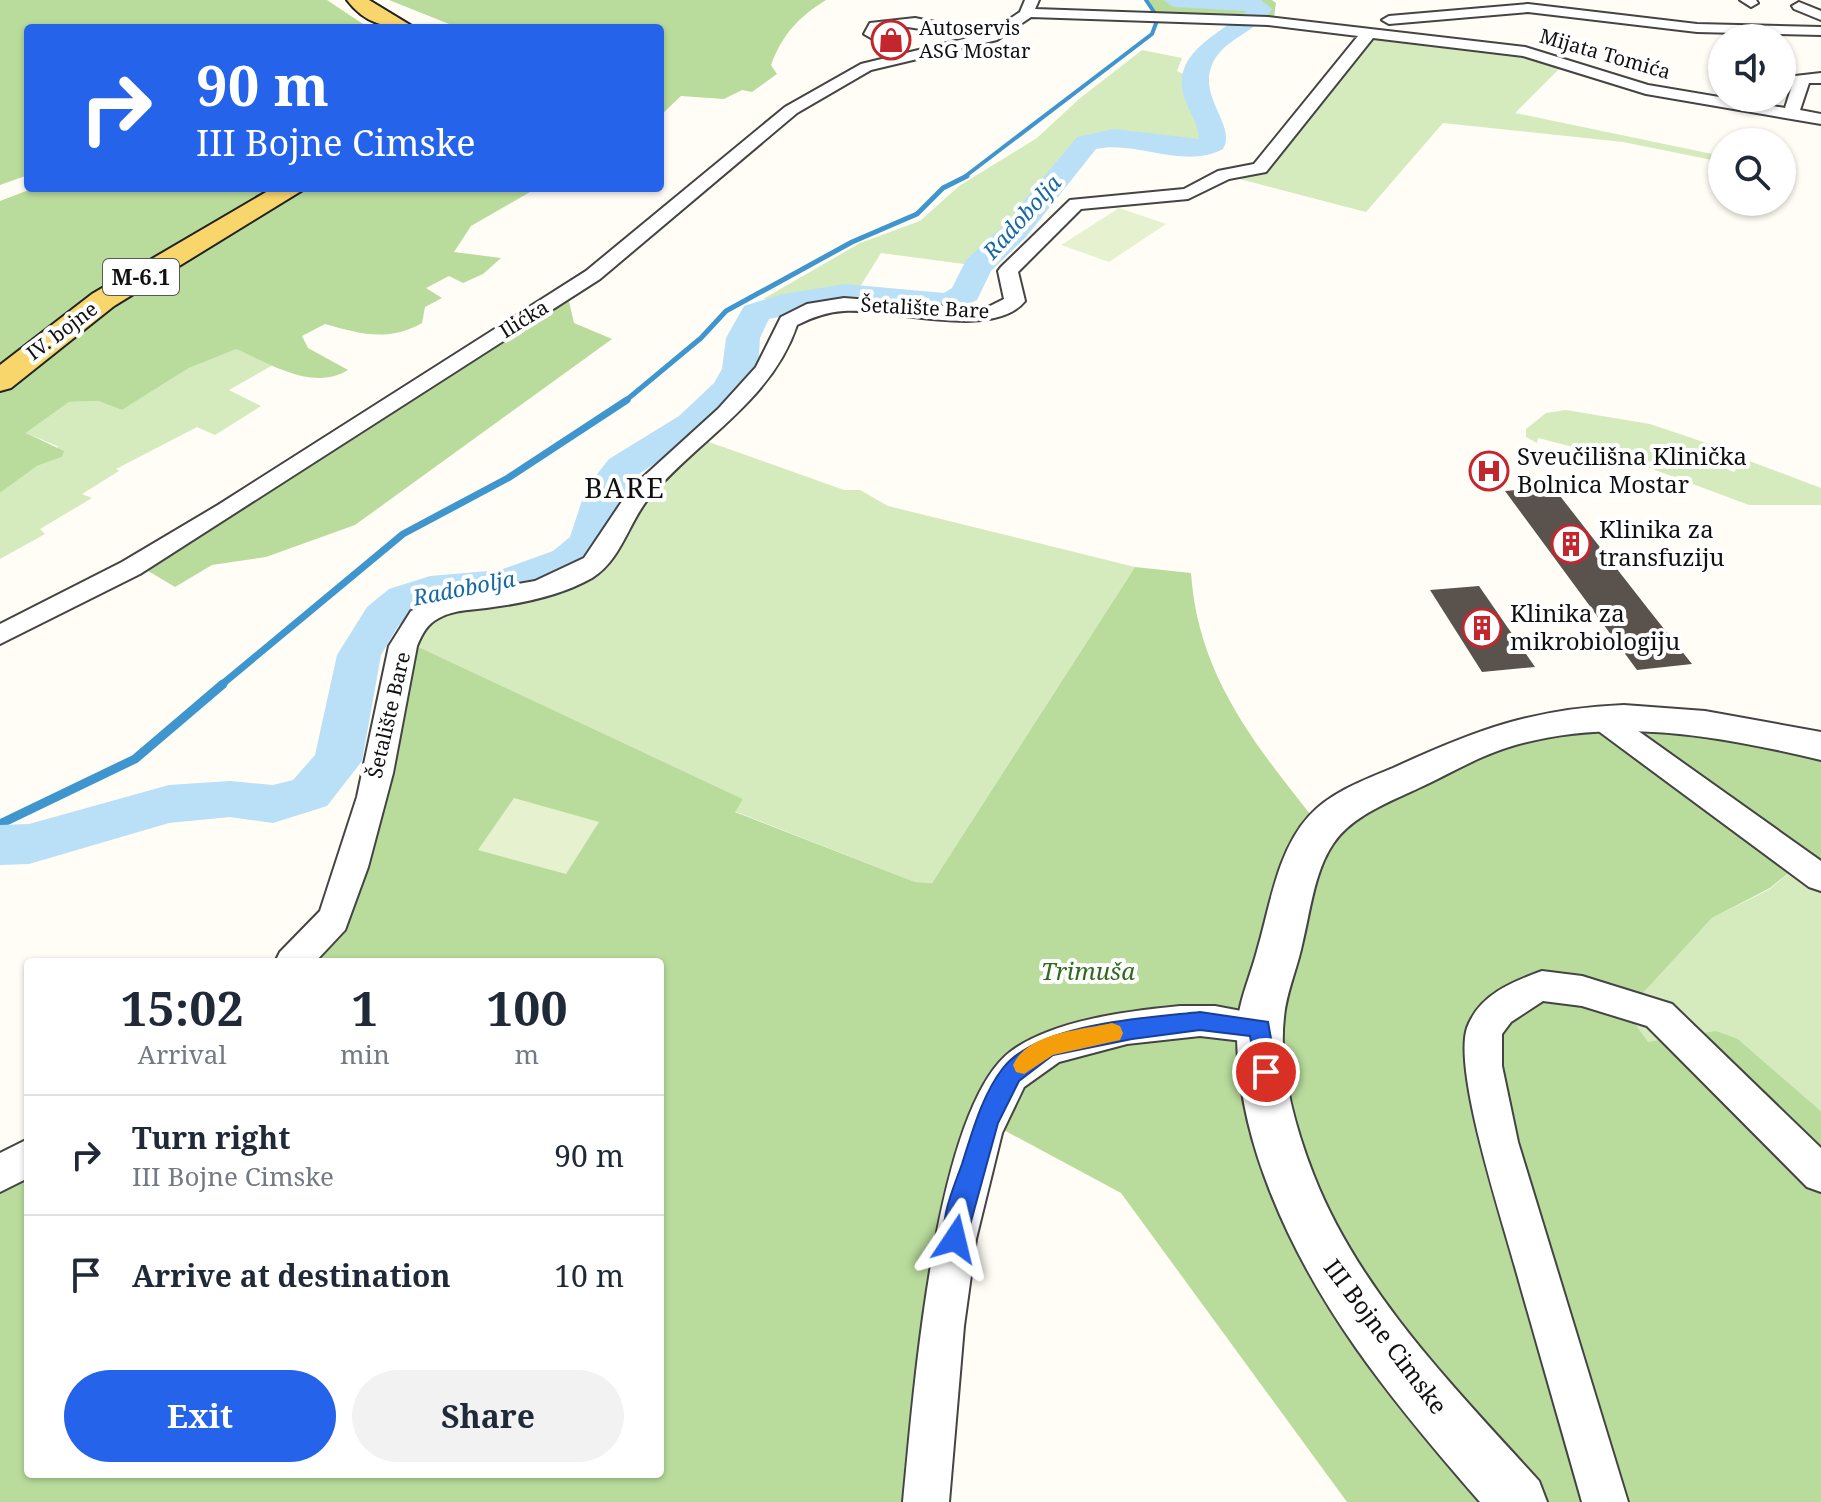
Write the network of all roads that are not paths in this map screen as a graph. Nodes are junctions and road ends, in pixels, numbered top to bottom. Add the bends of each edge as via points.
1 (357, 0) edge
2 (1584, 0) edge
3 (1799, 6) dead end
4 (1030, 7) edge
5 (1459, 7) edge
6 (1568, 14) junction
7 (1821, 16) edge
8 (395, 24) edge
9 (1708, 28) edge
10 (1821, 31) edge
11 (1360, 32) junction
12 (1796, 32) edge
13 (871, 34) dead end
14 (992, 37) junction
15 (1796, 37) edge
16 (1819, 48) edge
17 (1821, 78) edge
18 (1790, 114) junction
19 (1821, 119) edge
20 (285, 192) edge
21 (0, 381) edge
22 (0, 635) edge
23 (1603, 720) junction
24 (1821, 746) edge
25 (1821, 878) edge
26 (296, 958) edge
27 (1260, 1028) junction
28 (24, 1159) edge
29 (0, 1174) edge
30 (1821, 1174) edge
31 (926, 1502) edge
32 (1518, 1502) edge
33 (1605, 1502) edge

1 - 8 main road
2 - 6 street
3 - 7 street
4 - 11 street, Mijata Tomića via 1268,21
4 - 14 street, Ilićka
5 - 6 street
5 - 11 street via 1353,27
6 - 9 street
10 - 12 street
11 - 18 street, Mijata Tomića via 1525,52 1646,89
11 - 26 street, Šetalište Bare via 1260,168 1224,175 1188,194 1076,204 1008,271 1015,301 996,314 866,304 800,312 788,321 783,341 749,389 640,493 602,555 584,570 547,586 448,606 421,617 396,670 395,697 357,856 331,924
13 - 14 street via 885,23
14 - 22 street, Ilićka via 866,67 791,110 593,275 227,510 131,568
15 - 16 street
17 - 18 street via 1801,79
18 - 19 street, Mijata Tomića
20 - 21 main road, IV. bojne / M-6.1 via 103,300
23 - 24 street, III Bojne Cimske via 1733,728
23 - 25 street
23 - 27 street, III Bojne Cimske via 1532,729 1474,746 1352,805 1321,829 1294,890
27 - 31 street via 1200,1021 1132,1029 1048,1047 1011,1074 987,1121 960,1208 943,1320
27 - 32 street, III Bojne Cimske via 1288,1174 1325,1260 1426,1398
28 - 29 street
30 - 33 street via 1659,1015 1582,991 1542,986 1498,1011 1484,1031 1484,1066 1499,1142

